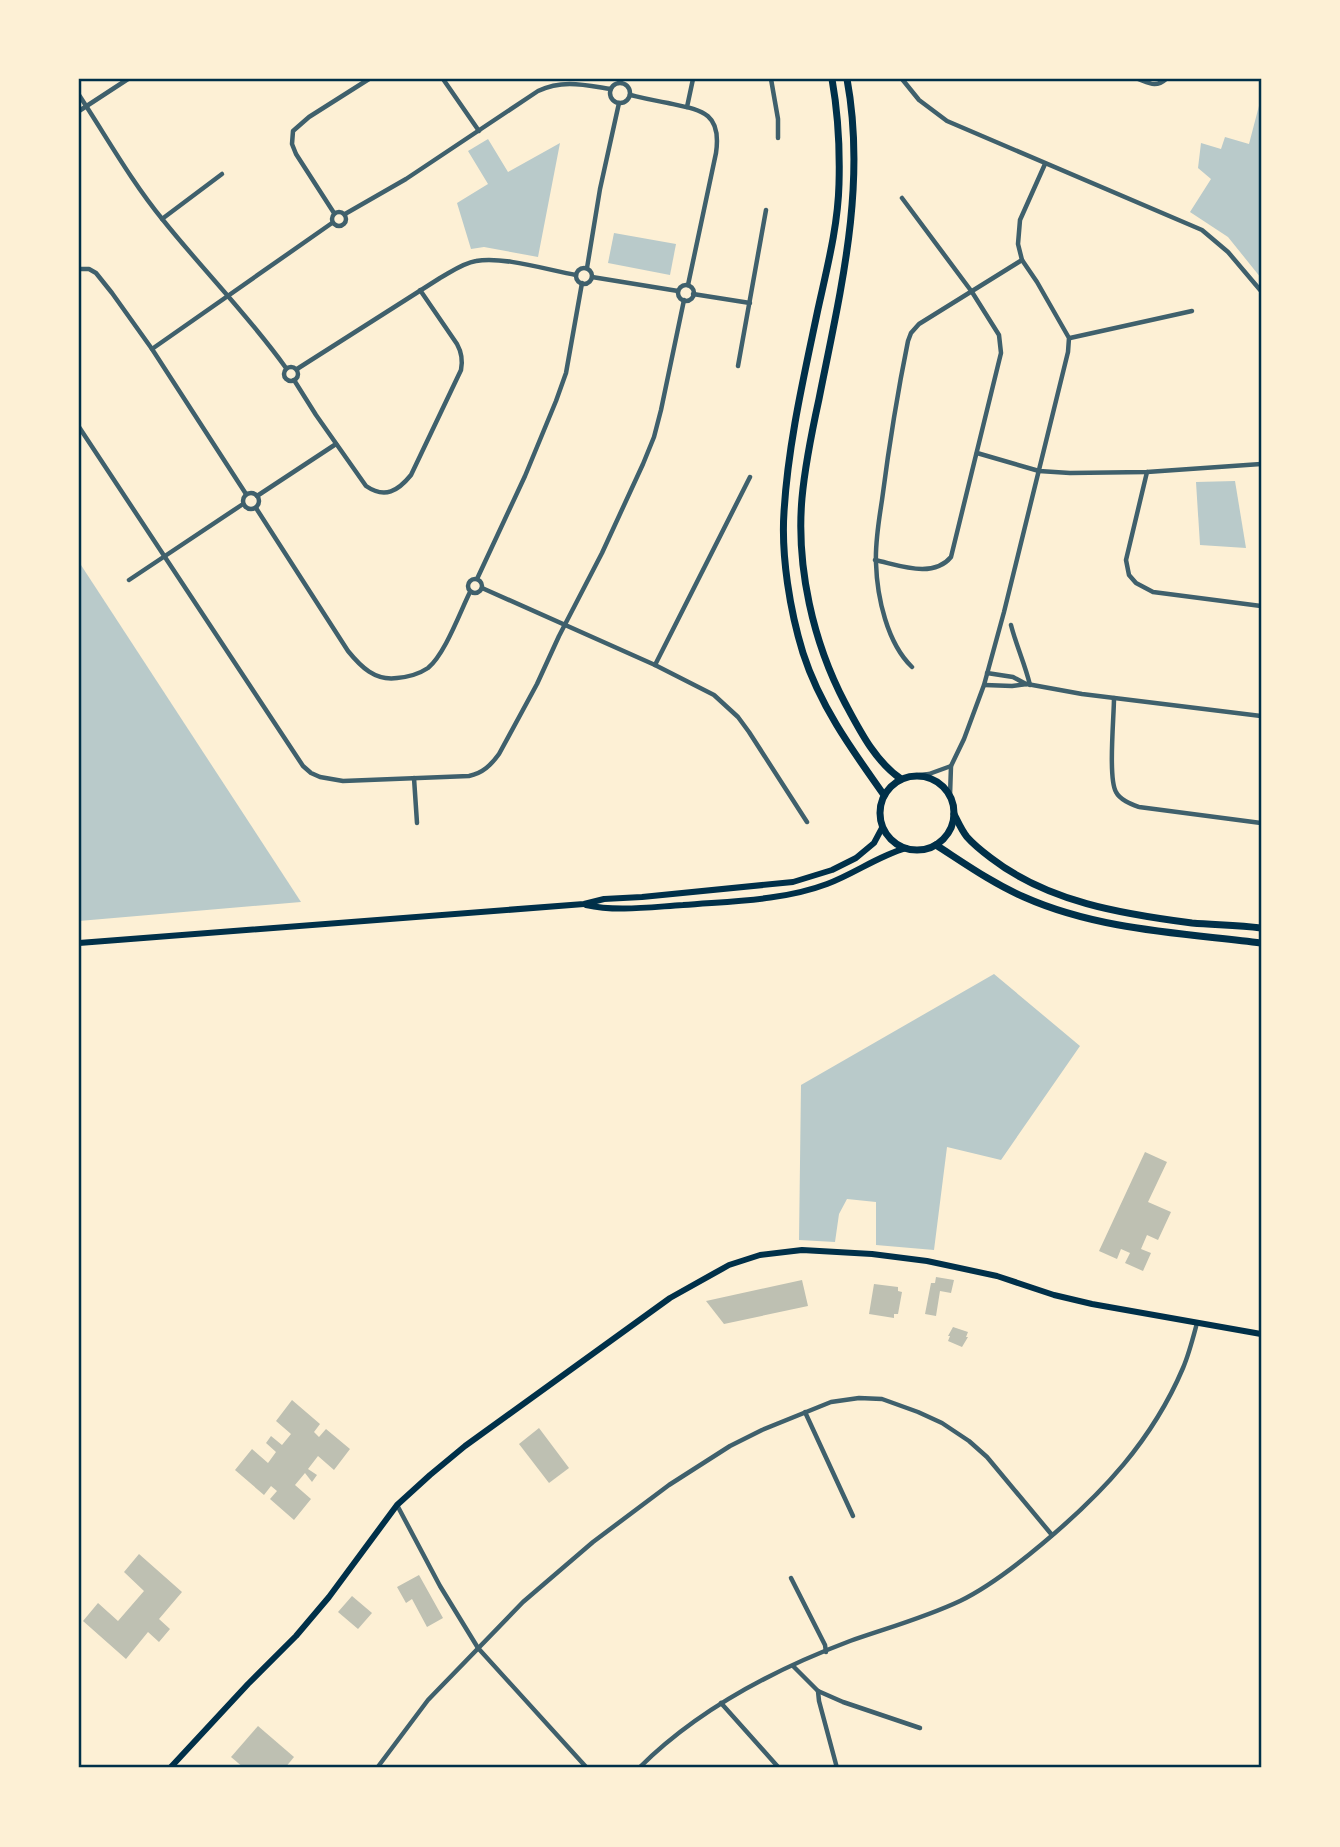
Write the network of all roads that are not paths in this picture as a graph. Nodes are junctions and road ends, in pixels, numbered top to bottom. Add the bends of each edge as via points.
1 (128, 79) edge
2 (369, 79) edge
3 (443, 79) edge
4 (693, 79) edge
5 (771, 79) edge
6 (832, 79) edge
7 (847, 79) edge
8 (902, 79) edge
9 (1138, 79) edge
10 (1166, 79) edge
11 (627, 82) edge
12 (614, 84) edge
13 (79, 95) edge
14 (630, 95) junction
15 (619, 103) junction
16 (86, 106) junction
17 (687, 107) junction
18 (79, 111) edge
19 (479, 131) junction
20 (778, 138) dead end
21 (1045, 164) junction
22 (222, 174) dead end
23 (902, 198) dead end
24 (766, 210) dead end
25 (334, 213) junction
26 (345, 214) junction
27 (162, 219) junction
28 (332, 223) junction
29 (1022, 260) junction
30 (587, 268) junction
31 (79, 269) edge
32 (576, 275) junction
33 (592, 277) junction
34 (582, 283) junction
35 (688, 285) junction
36 (420, 290) junction
37 (678, 291) junction
38 (1261, 291) edge
39 (972, 292) junction
40 (693, 294) junction
41 (227, 296) junction
42 (684, 300) junction
43 (750, 303) junction
44 (1192, 311) dead end
45 (1069, 338) junction
46 (152, 349) junction
47 (738, 366) dead end
48 (286, 368) junction
49 (297, 369) junction
50 (294, 380) junction
51 (79, 426) edge
52 (336, 444) junction
53 (976, 453) junction
54 (1261, 464) edge
55 (1040, 471) junction
56 (1147, 472) junction
57 (750, 477) dead end
58 (246, 494) junction
59 (257, 496) junction
60 (243, 504) junction
61 (256, 508) junction
62 (164, 556) junction
63 (876, 560) junction
64 (477, 579) junction
65 (129, 580) dead end
66 (482, 588) junction
67 (470, 592) junction
68 (1261, 606) edge
69 (1011, 625) dead end
70 (565, 626) junction
71 (654, 665) junction
72 (912, 667) dead end
73 (987, 673) junction
74 (1028, 684) junction
75 (984, 685) junction
76 (1114, 698) junction
77 (1261, 716) edge
78 (951, 766) junction
79 (919, 775) junction
80 (414, 778) junction
81 (901, 779) junction
82 (884, 795) junction
83 (950, 796) junction
84 (954, 814) junction
85 (807, 822) dead end
86 (417, 823) dead end
87 (1261, 823) edge
88 (882, 828) junction
89 (936, 845) junction
90 (906, 848) junction
91 (584, 904) junction
92 (1261, 928) edge
93 (79, 943) edge
94 (1261, 943) edge
95 (1198, 1322) junction
96 (1261, 1334) edge
97 (805, 1411) junction
98 (397, 1505) junction
99 (853, 1516) dead end
100 (1052, 1535) junction
101 (791, 1578) dead end
102 (478, 1648) junction
103 (826, 1652) junction
104 (793, 1666) junction
105 (818, 1691) junction
106 (721, 1703) junction
107 (920, 1728) dead end
108 (170, 1768) edge
109 (377, 1768) edge
110 (587, 1768) edge
111 (639, 1768) edge
112 (779, 1768) edge
113 (837, 1768) edge

1 - 16 street
2 - 25 street via 293,131 296,154
3 - 19 street
4 - 17 street
5 - 20 street
6 - 82 highway via 840,157 838,198 831,253 792,436 784,542 788,584 807,663 834,722
7 - 81 highway via 855,151 853,204 811,439 801,537 812,612 829,667 860,730 886,768
8 - 21 street via 919,100 947,121
9 - 10 street via 1154,85
11 - 12 street
11 - 14 street
12 - 15 street via 612,98
12 - 19 street via 548,86
13 - 16 street
14 - 15 street
14 - 17 street
15 - 30 street
16 - 18 street
16 - 27 street
17 - 35 street via 708,115 718,137
19 - 26 street
21 - 29 street via 1020,220
21 - 38 street via 1202,230 1228,251
22 - 27 street
23 - 39 street
24 - 43 street
25 - 26 street
25 - 28 street
26 - 28 street via 341,226
27 - 41 street
28 - 41 street
29 - 39 street
29 - 45 street
30 - 32 street
30 - 33 street
31 - 46 street via 89,269 101,278
32 - 34 street
32 - 36 street via 475,261
33 - 34 street
33 - 37 street
34 - 64 street via 566,373
35 - 37 street
35 - 40 street
36 - 49 street
36 - 52 street via 457,344 462,363 411,475 398,488 377,492 366,486
37 - 42 street
39 - 53 street via 999,335 1001,354
39 - 63 street via 919,324 908,341 891,430
40 - 42 street
40 - 43 street
41 - 46 street
41 - 48 street
42 - 70 street via 653,436
43 - 47 street
44 - 45 street
45 - 55 street
46 - 58 street
48 - 49 street
48 - 50 street via 285,379
49 - 50 street
50 - 52 street
51 - 62 street
52 - 59 street
53 - 55 street
53 - 63 street via 951,557 934,568 920,569
54 - 56 street
55 - 56 street
55 - 73 street
56 - 68 street via 1126,560 1129,575 1153,592
57 - 71 street
58 - 59 street
58 - 60 street
59 - 61 street
60 - 61 street
60 - 62 street
61 - 67 street via 348,650 371,674 400,678 429,667
62 - 65 street
62 - 80 street via 303,766 320,777 343,781
63 - 72 street via 887,621 898,650
64 - 66 street
64 - 67 street via 468,584
66 - 67 street
66 - 70 street
69 - 74 street
70 - 71 street
70 - 80 street via 493,763 469,776
71 - 85 street via 714,695 738,718
73 - 74 street
73 - 75 street
74 - 75 street
74 - 76 street
75 - 78 street
76 - 77 street
76 - 87 street via 1112,780 1117,794 1139,807
78 - 79 street
78 - 83 street
79 - 81 highway
79 - 83 highway via 937,782
80 - 86 street
81 - 82 highway
82 - 88 highway via 879,812
83 - 84 highway
84 - 89 highway via 948,833
84 - 92 highway via 967,838 1000,865 1064,898 1181,921
88 - 90 highway via 892,841
88 - 91 main road via 874,843 856,858 793,882
89 - 90 highway
89 - 94 highway via 998,884 1075,916
90 - 91 main road via 827,884 769,897 640,907
91 - 93 main road
95 - 96 main road
95 - 98 main road via 1092,1304 927,1261 802,1250 760,1255 729,1265 670,1298 465,1446
95 - 100 street via 1184,1367 1149,1432 1110,1481
97 - 99 street
97 - 100 street via 831,1402 883,1399 942,1423 987,1457
97 - 102 street via 730,1446 669,1485 593,1542
98 - 102 street
98 - 108 main road via 296,1636
100 - 103 street via 963,1600
101 - 103 street
102 - 109 street via 428,1700
102 - 110 street
103 - 104 street
104 - 105 street
104 - 106 street
105 - 107 street
105 - 113 street
106 - 111 street
106 - 112 street

